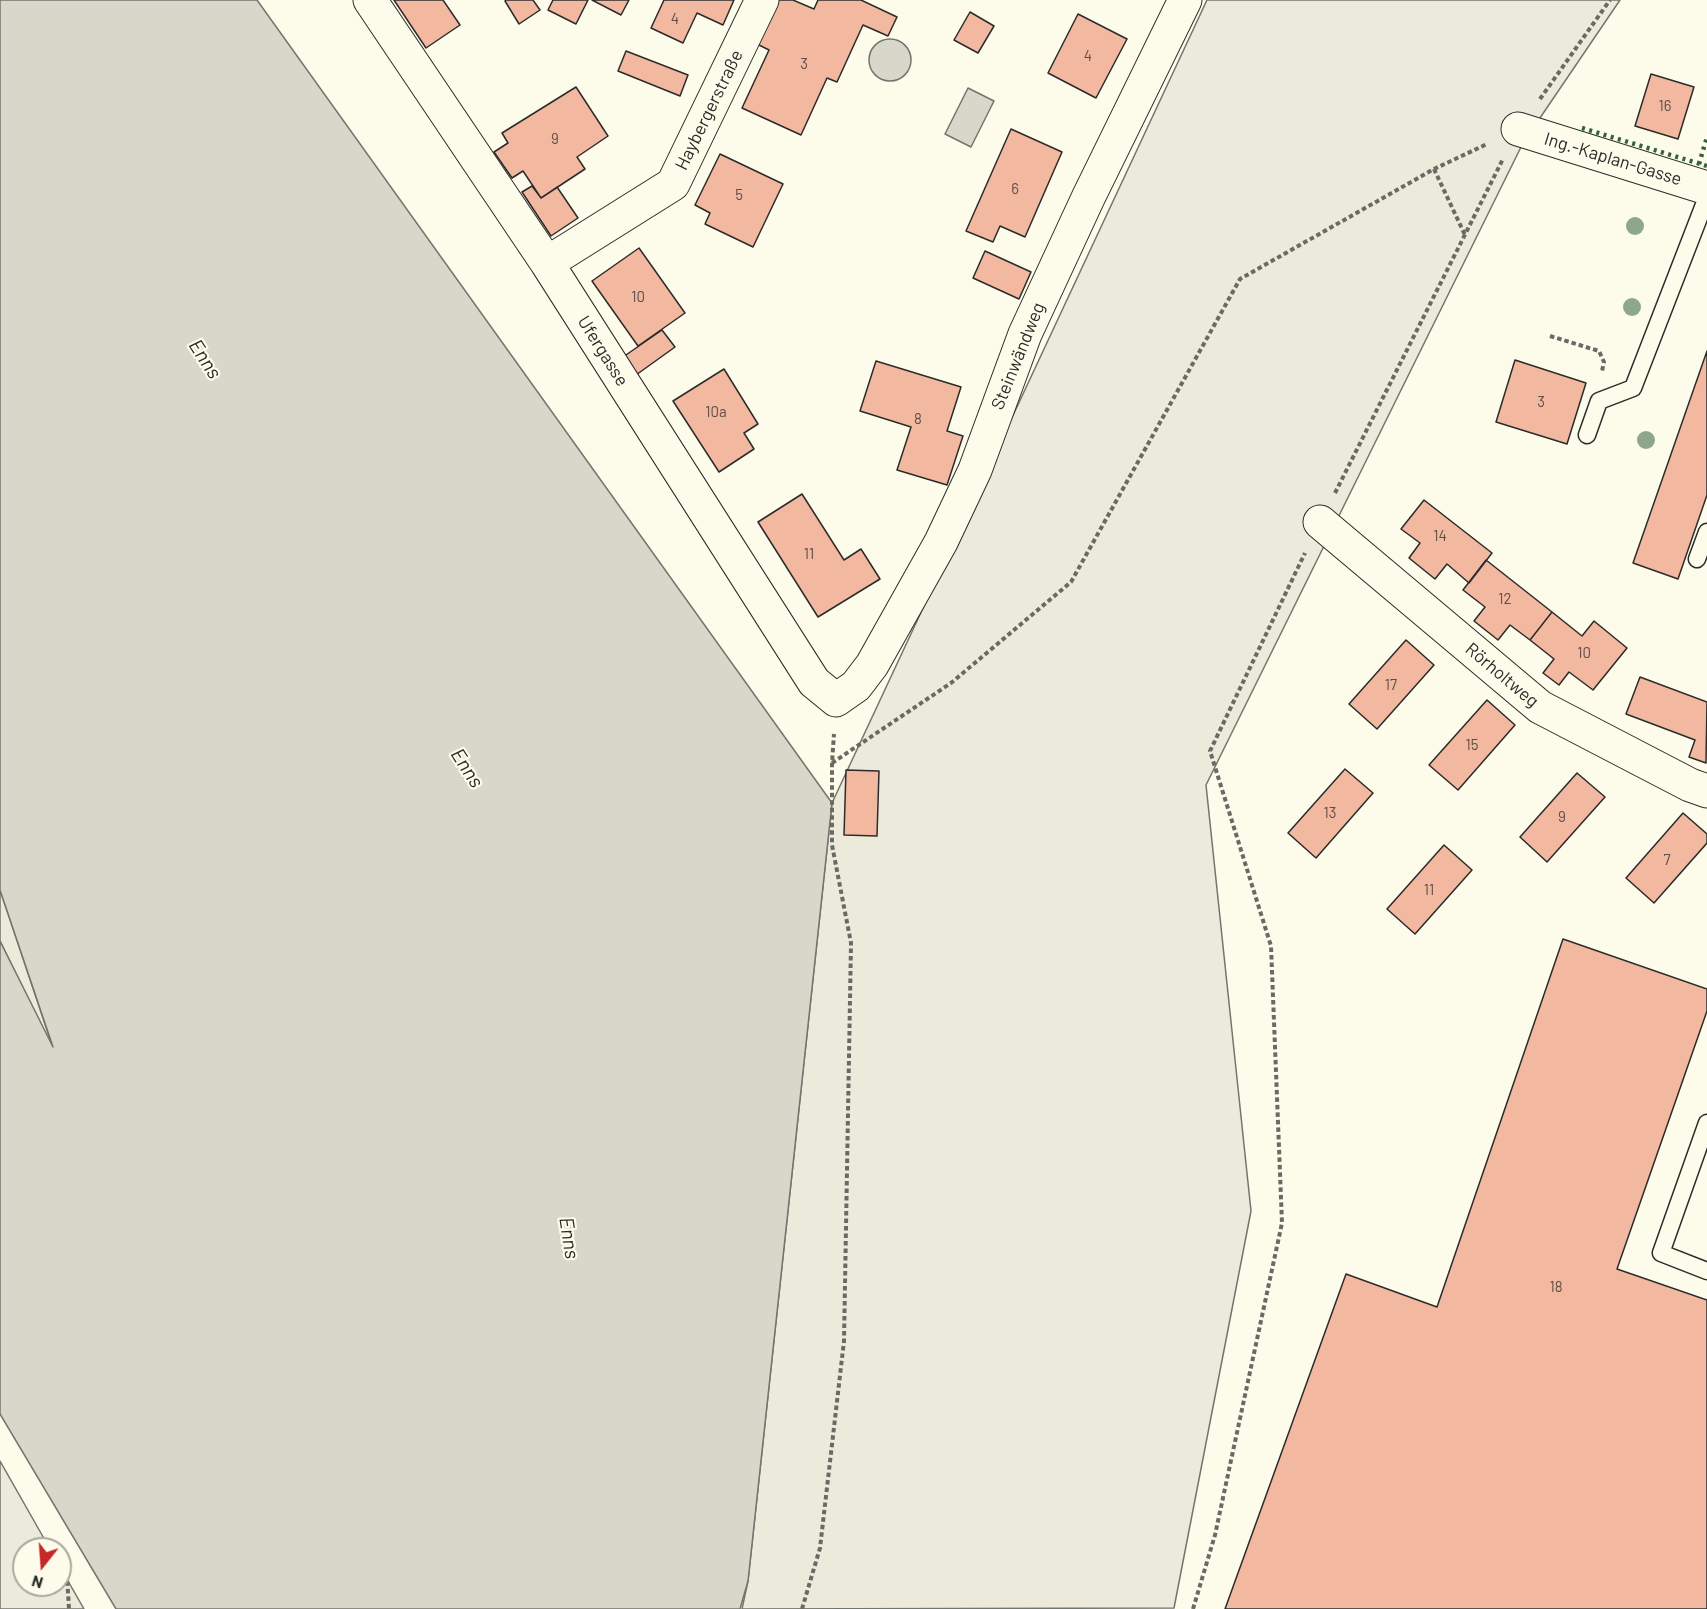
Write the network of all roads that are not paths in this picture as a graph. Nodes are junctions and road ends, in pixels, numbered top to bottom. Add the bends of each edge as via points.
1 (370, 0) edge
2 (762, 0) edge
3 (1185, 0) edge
4 (1518, 129) road end
5 (1707, 188) edge
6 (1707, 197) edge
7 (547, 263) junction
8 (1587, 435) dead end
9 (1320, 522) road end
10 (1707, 532) edge
11 (1697, 559) dead end
12 (837, 700) joint
13 (1707, 791) edge
14 (1707, 1123) edge
15 (1707, 1271) edge

1 - 7 street, Ufergasse
2 - 7 street, Haybergerstraße via 673,184
3 - 12 street, Steinwändweg via 1025,334 975,470 941,542 872,665 856,686
4 - 5 street, Ing.-Kaplan-Gasse
6 - 8 lane via 1633,388 1599,401
7 - 12 street, Ufergasse via 814,682
9 - 13 street, Rörholtweg via 1540,707
10 - 11 lane
14 - 15 lane via 1661,1253

